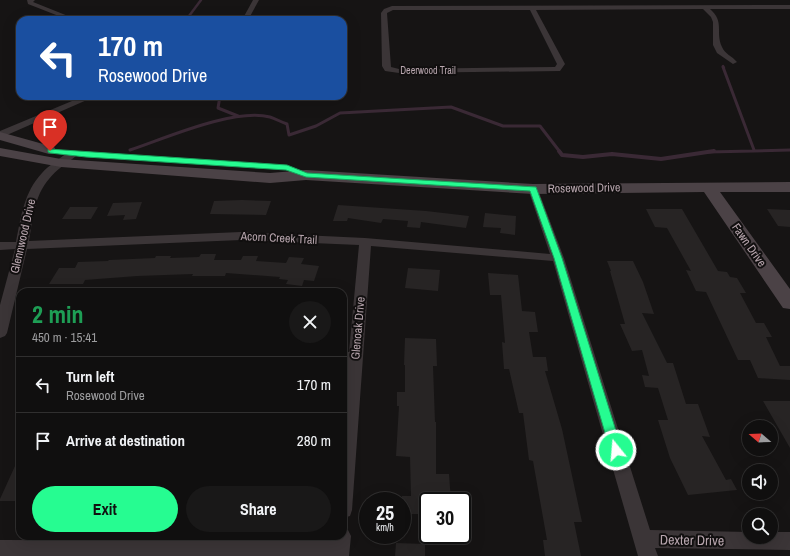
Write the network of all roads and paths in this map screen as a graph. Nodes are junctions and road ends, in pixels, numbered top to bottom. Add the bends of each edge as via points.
1 (32, 0) edge
2 (256, 0) edge
3 (704, 7) junction
4 (790, 7) edge
5 (532, 8) junction
6 (64, 16) edge
7 (247, 16) edge
8 (733, 62) dead end
9 (82, 100) edge
10 (0, 135) edge
11 (0, 152) edge
12 (67, 159) junction
13 (709, 188) junction
14 (790, 188) edge
15 (533, 189) junction
16 (365, 242) junction
17 (22, 244) junction
18 (0, 246) edge
19 (558, 258) junction
20 (790, 303) edge
21 (0, 333) edge
22 (349, 357) edge
23 (347, 408) edge
24 (790, 541) edge
25 (340, 547) edge
26 (646, 547) edge
27 (0, 549) edge

1 - 6 street via 30,3
2 - 7 street
3 - 4 street, Deerwood Trail
3 - 5 street, Deerwood Trail
3 - 8 street via 714,16 717,45
5 - 5 street, Deerwood Trail via 386,10 386,66 388,69 399,71 557,69 561,64
9 - 10 street
10 - 12 main road, Rosewood Drive
11 - 12 main road, Rosewood Drive
12 - 15 main road, Rosewood Drive via 270,178 306,175
12 - 17 street, Glennwood Drive via 46,175 37,187 30,202
13 - 14 main road, Rosewood Drive
13 - 15 main road, Rosewood Drive
13 - 20 main road, Fawn Drive
15 - 19 street
16 - 17 street, Acorn Creek Trail via 241,236
16 - 19 street, Acorn Creek Trail
16 - 22 street, Glenoak Drive
17 - 18 street, Acorn Creek Trail
17 - 21 street, Glennwood Drive
19 - 26 street
22 - 23 street, Glenoak Drive
24 - 26 street, Dexter Drive
25 - 27 street

